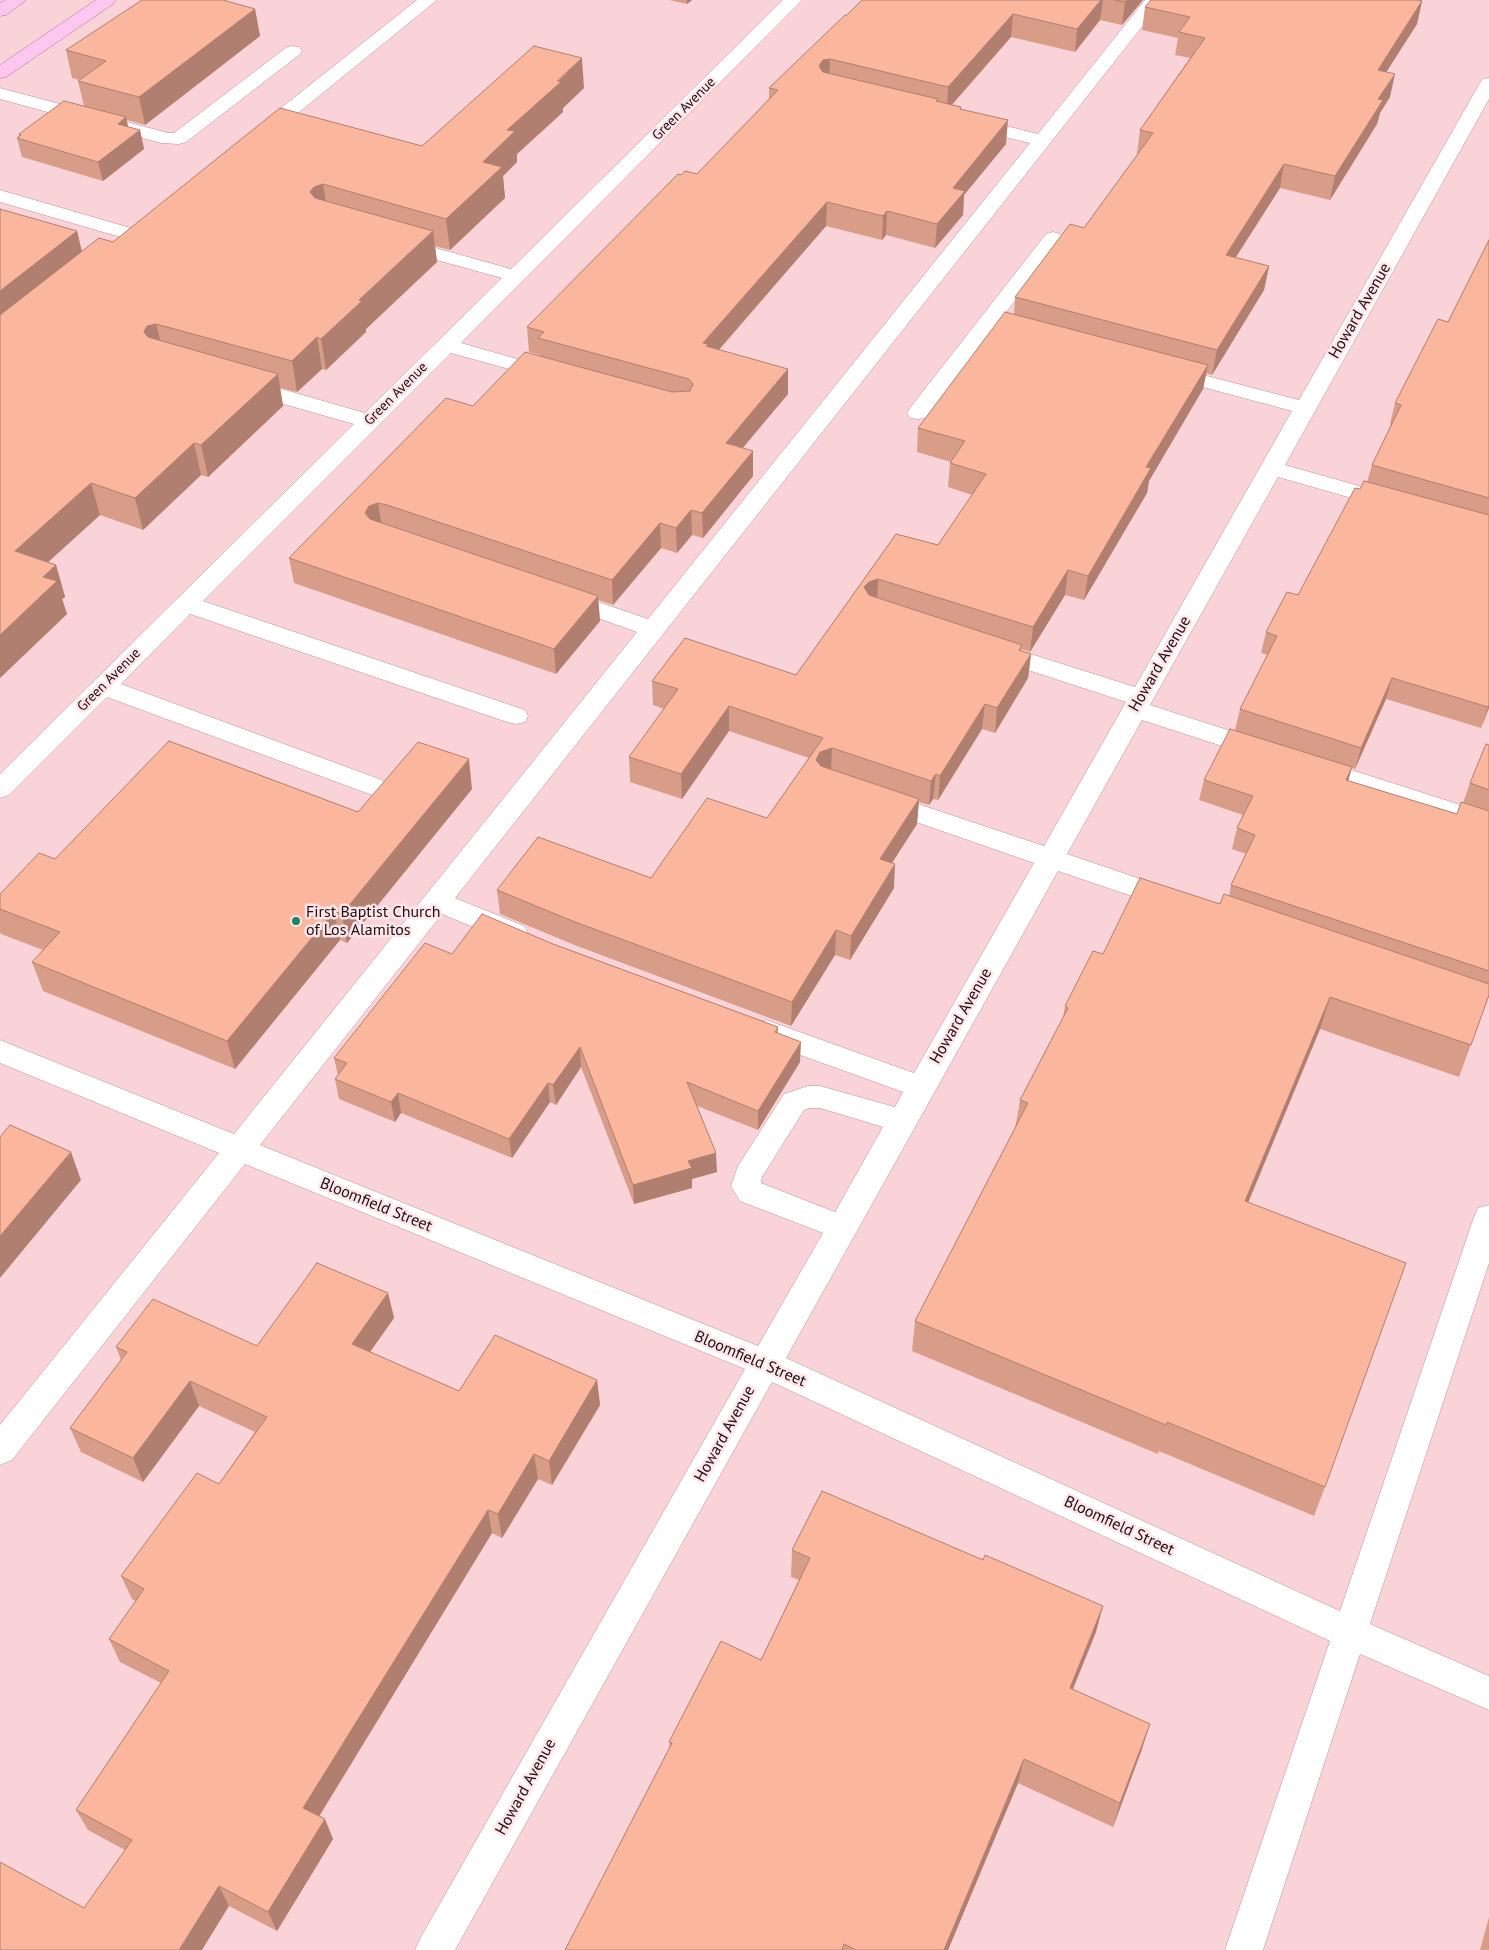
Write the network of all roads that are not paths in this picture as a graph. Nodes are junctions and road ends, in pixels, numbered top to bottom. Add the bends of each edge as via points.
1 (17, 0) edge
2 (107, 0) edge
3 (428, 0) edge
4 (793, 0) edge
5 (1154, 0) edge
6 (0, 11) edge
7 (293, 51) dead end
8 (0, 73) edge
9 (1489, 83) edge
10 (0, 93) edge
11 (954, 119) edge
12 (1041, 140) junction
13 (242, 148) edge
14 (0, 196) edge
15 (150, 222) edge
16 (1053, 238) dead end
17 (383, 239) edge
18 (516, 276) junction
19 (987, 323) junction
20 (1045, 338) edge
21 (446, 346) junction
22 (1151, 367) edge
23 (568, 379) edge
24 (228, 382) edge
25 (1305, 408) junction
26 (918, 413) dead end
27 (369, 421) junction
28 (1271, 468) junction
29 (1413, 509) edge
30 (541, 591) edge
31 (186, 604) junction
32 (653, 629) junction
33 (971, 643) edge
34 (103, 686) junction
35 (1138, 703) junction
36 (516, 716) dead end
37 (373, 786) dead end
38 (0, 789) edge
39 (858, 792) edge
40 (1489, 823) edge
41 (1050, 859) junction
42 (437, 901) junction
43 (1192, 906) edge
44 (540, 944) edge
45 (747, 1024) edge
46 (0, 1051) edge
47 (920, 1088) junction
48 (902, 1121) junction
49 (240, 1149) junction
50 (1489, 1217) edge
51 (841, 1227) junction
52 (764, 1363) junction
53 (0, 1450) edge
54 (1351, 1633) junction
55 (1489, 1693) edge
56 (434, 1950) edge
57 (1244, 1950) edge

1 - 6 main road
2 - 8 main road
3 - 13 street
4 - 18 street, Green Avenue
5 - 12 street
7 - 10 street via 179,138 168,139
9 - 25 street, Howard Avenue
11 - 12 street
12 - 32 street
14 - 15 street via 127,241
16 - 19 street
17 - 18 street
18 - 21 street, Green Avenue
19 - 20 street
19 - 26 street
21 - 23 street
21 - 27 street, Green Avenue
22 - 25 street
24 - 27 street
25 - 28 street, Howard Avenue
27 - 31 street, Green Avenue
28 - 29 street
28 - 35 street, Howard Avenue
30 - 32 street
31 - 34 street, Green Avenue
31 - 36 street
32 - 42 street
33 - 35 street
34 - 37 street
34 - 38 street, Green Avenue
35 - 40 street via 1288,759
35 - 41 street, Howard Avenue
39 - 41 street
41 - 43 street
41 - 47 street, Howard Avenue
42 - 44 street
42 - 49 street
45 - 47 street
46 - 49 street, Bloomfield Street
47 - 48 street, Howard Avenue
48 - 51 street, Howard Avenue
48 - 51 street via 820,1097 808,1097 794,1102 748,1174 746,1186 751,1192
49 - 52 street, Bloomfield Street
49 - 53 street
50 - 54 street
51 - 52 street, Howard Avenue
52 - 54 street, Bloomfield Street
52 - 56 street, Howard Avenue
54 - 55 street, Bloomfield Street
54 - 57 street

